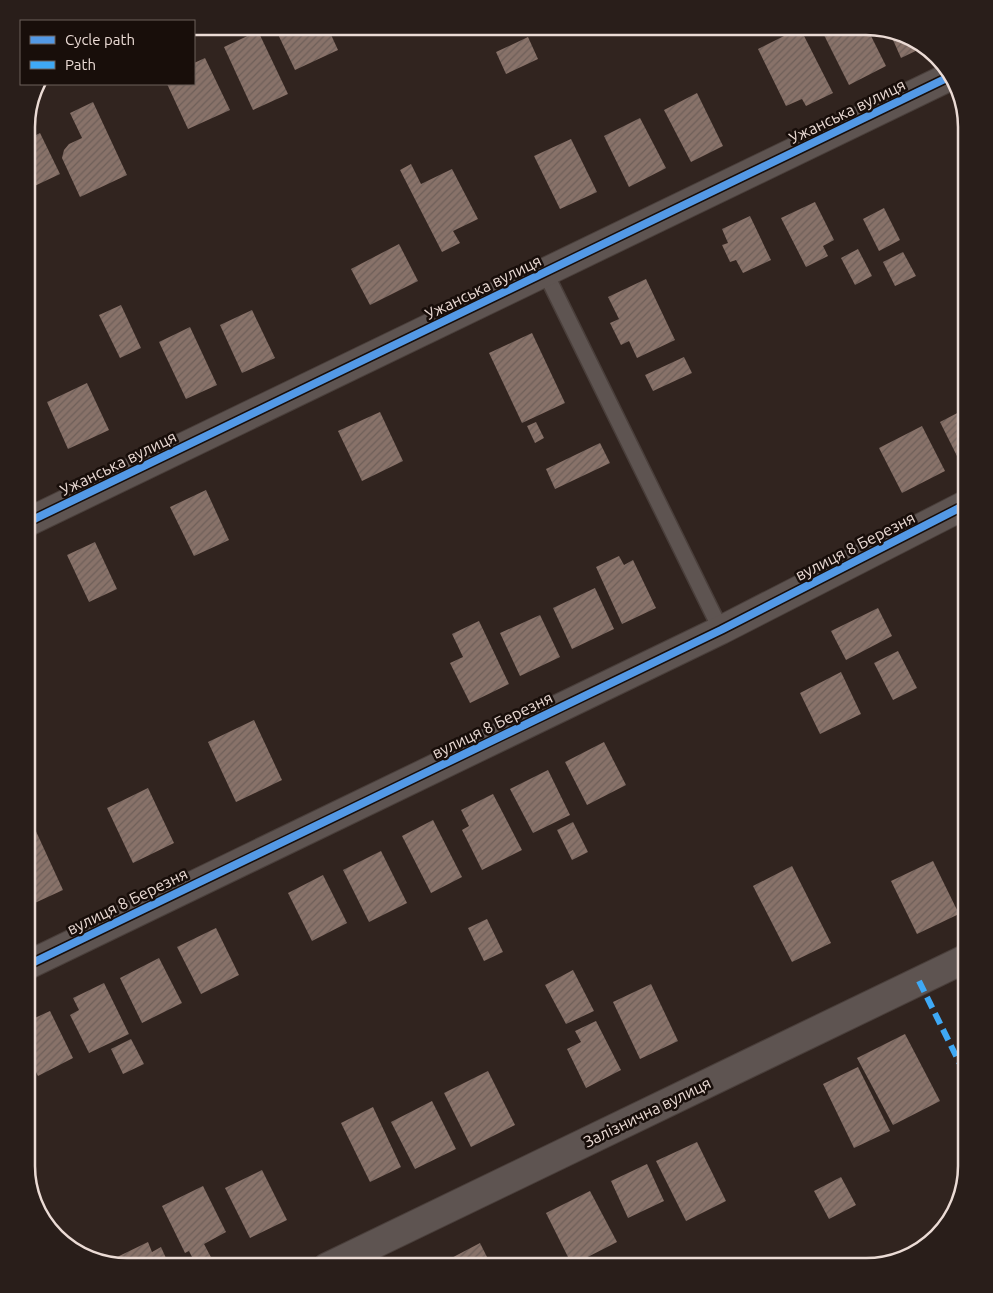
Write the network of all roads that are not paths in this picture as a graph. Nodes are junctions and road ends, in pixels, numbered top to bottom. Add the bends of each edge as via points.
1 (944, 79) edge
2 (545, 272) junction
3 (958, 509) edge
4 (35, 519) edge
5 (721, 630) junction
6 (35, 962) edge
7 (958, 962) edge
8 (346, 1258) edge

1 - 2 street, Ужанська вулиця
2 - 4 street, Ужанська вулиця
2 - 5 lane
3 - 5 street, вулиця 8 Березня
5 - 6 street, вулиця 8 Березня
7 - 8 street, Залізнична вулиця

